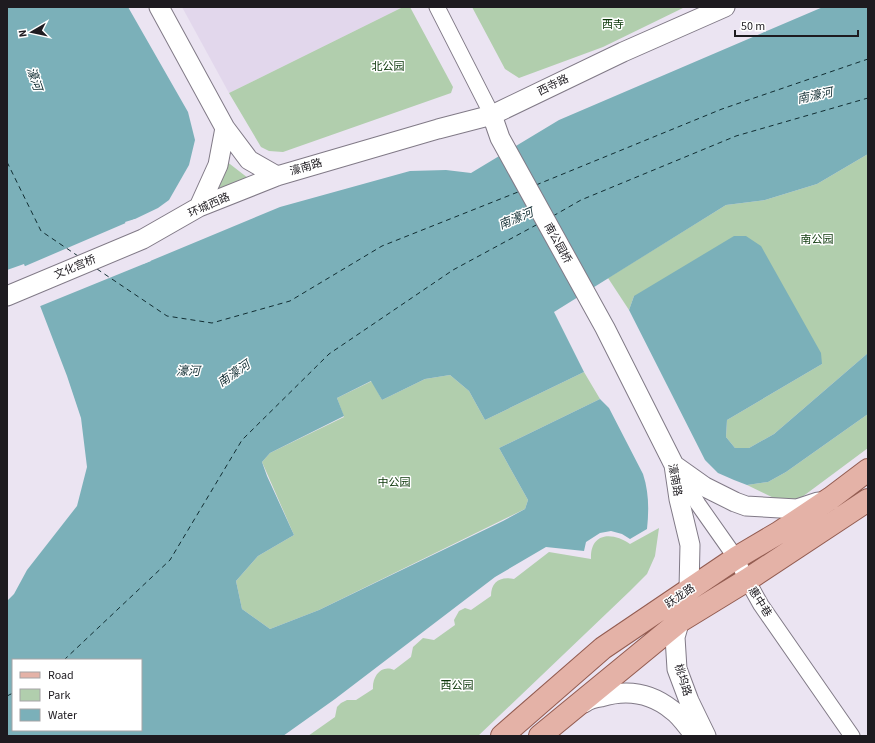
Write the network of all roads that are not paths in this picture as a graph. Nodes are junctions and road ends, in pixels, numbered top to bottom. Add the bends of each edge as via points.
1 (159, 7) edge
2 (437, 7) edge
3 (726, 7) edge
4 (492, 115) junction
5 (225, 128) junction
6 (277, 176) junction
7 (199, 207) junction
8 (143, 238) joint
9 (7, 296) edge
10 (605, 328) joint
11 (674, 465) junction
12 (868, 470) edge
13 (831, 498) junction
14 (868, 500) edge
15 (736, 558) junction
16 (747, 580) junction
17 (689, 589) junction
18 (680, 620) junction
19 (560, 720) junction
20 (502, 736) edge
21 (540, 736) edge
22 (695, 736) edge
23 (706, 736) edge
24 (852, 736) edge

1 - 5 street, 濠南路
2 - 4 street
3 - 4 street, 西寺路 via 622,52
4 - 6 street, 濠南路
4 - 10 street, 南公园桥 via 500,138
5 - 6 street, 濠南路 via 249,160
5 - 7 street via 218,165
6 - 7 street, 环城西路
7 - 8 street, 环城西路
8 - 9 street, 文化宫桥
10 - 11 street, 濠南路
11 - 13 street via 705,487 746,506 798,509
11 - 15 street, 惠中巷
11 - 17 street, 濠南路 via 690,545
12 - 13 main road, 跃龙路
13 - 15 main road, 跃龙路
14 - 16 main road, 跃龙路
15 - 16 street, 惠中巷
15 - 17 main road, 跃龙路
16 - 18 main road, 跃龙路
16 - 24 street, 惠中巷 via 760,605
17 - 18 street, 濠南路
17 - 20 main road, 跃龙路 via 603,648
18 - 19 main road, 跃龙路
18 - 23 street, 桃坞路 via 675,637 677,669
19 - 21 main road, 跃龙路
19 - 22 street via 588,700 631,692 652,698 673,710

